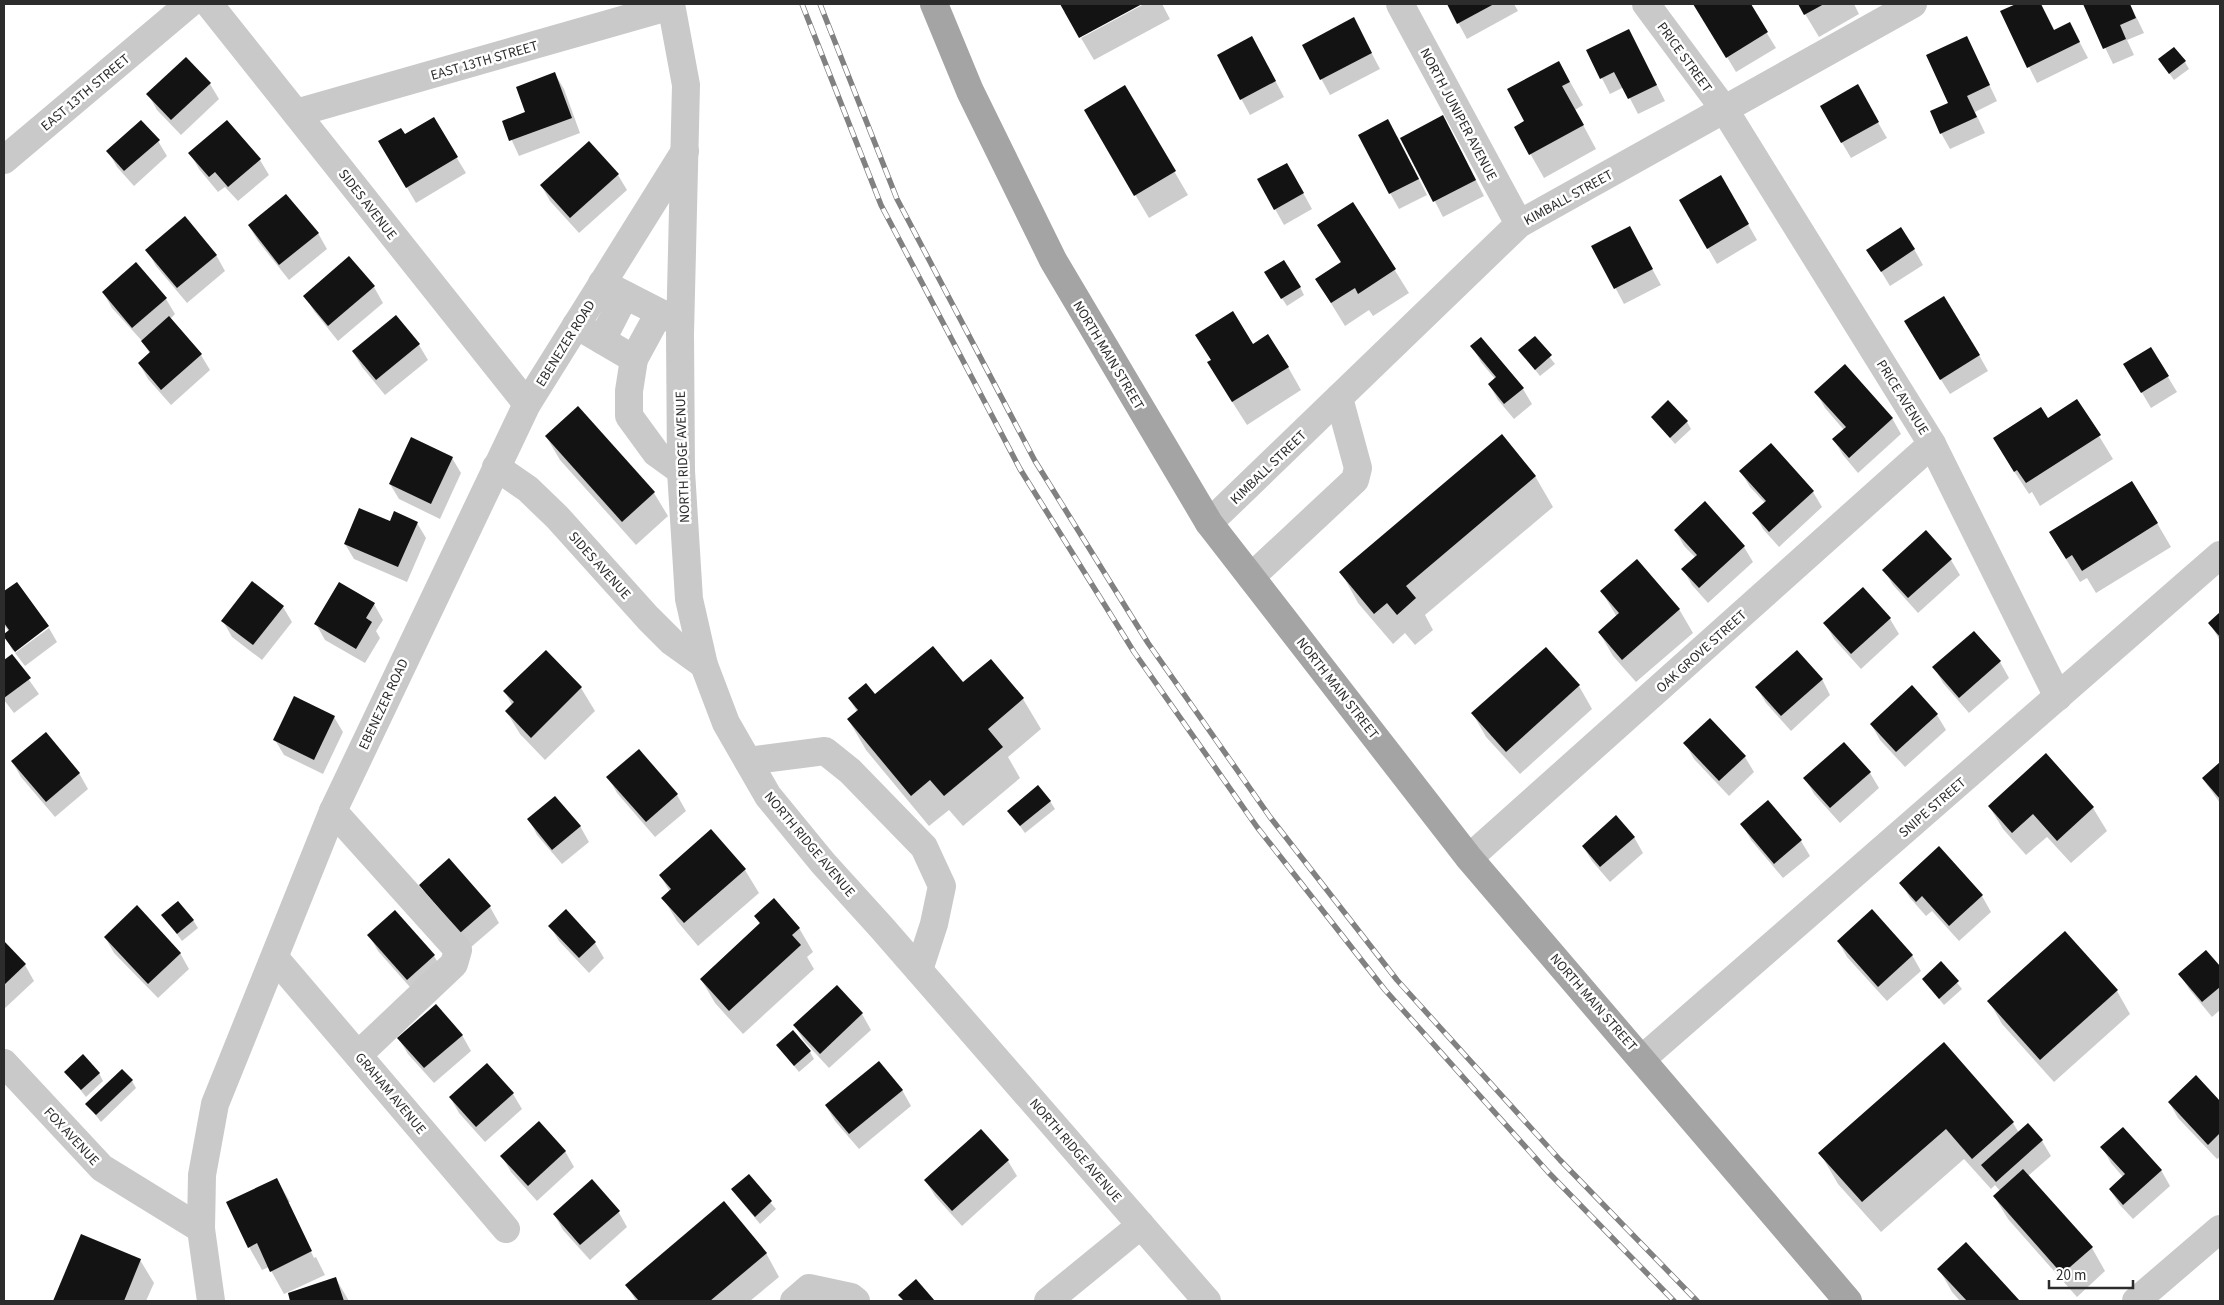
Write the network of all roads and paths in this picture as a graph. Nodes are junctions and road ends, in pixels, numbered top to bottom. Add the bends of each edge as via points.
1 (189, 4) edge
2 (209, 4) edge
3 (934, 4) edge
4 (1400, 4) edge
5 (1646, 4) edge
6 (1914, 4) edge
7 (671, 5) edge
8 (1724, 109) junction
9 (296, 114) junction
10 (686, 150) junction
11 (4, 160) edge
12 (1519, 224) junction
13 (614, 289) junction
14 (670, 318) junction
15 (576, 325) junction
16 (602, 340) junction
17 (634, 359) junction
18 (1340, 398) junction
19 (526, 404) junction
20 (1932, 444) junction
21 (496, 467) junction
22 (681, 471) junction
23 (1209, 524) junction
24 (2220, 555) edge
25 (1251, 577) junction
26 (704, 665) junction
27 (2058, 697) junction
28 (748, 762) junction
29 (333, 811) junction
30 (1469, 858) junction
31 (274, 958) junction
32 (920, 970) junction
33 (358, 1055) junction
34 (1643, 1058) junction
35 (4, 1063) edge
36 (1141, 1225) junction
37 (201, 1229) junction
38 (506, 1229) dead end
39 (2220, 1229) edge
40 (211, 1301) edge
41 (794, 1301) edge
42 (856, 1301) edge
43 (1048, 1301) edge
44 (1207, 1301) edge
45 (1848, 1301) edge
46 (2136, 1301) edge

1 - 11 street, EAST 13TH STREET
2 - 9 street, SIDES AVENUE
3 - 23 main road, NORTH MAIN STREET via 970,91 1053,260
4 - 12 street, NORTH JUNIPER AVENUE
5 - 8 street, PRICE STREET
6 - 8 street, KIMBALL STREET
7 - 9 street, EAST 13TH STREET
7 - 10 street, NORTH RIDGE AVENUE via 686,86
8 - 12 street, KIMBALL STREET
8 - 20 street, PRICE AVENUE
9 - 19 street, SIDES AVENUE
10 - 13 street, EBENEZER ROAD
10 - 14 street, NORTH RIDGE AVENUE
12 - 18 street, KIMBALL STREET
13 - 14 street
13 - 15 street, EBENEZER ROAD
13 - 16 street
14 - 17 street
14 - 22 street, NORTH RIDGE AVENUE
15 - 16 street
15 - 19 street, EBENEZER ROAD
16 - 17 street
17 - 22 street via 629,416 656,453
18 - 23 street, KIMBALL STREET
18 - 25 street via 1358,468 1355,480
19 - 21 street, EBENEZER ROAD
20 - 27 street, PRICE AVENUE
20 - 30 street, OAK GROVE STREET
21 - 26 street, SIDES AVENUE via 534,495 672,642
21 - 29 street, EBENEZER ROAD
22 - 26 street, NORTH RIDGE AVENUE via 689,599
23 - 25 main road, NORTH MAIN STREET
24 - 27 street, SNIPE STREET
25 - 30 main road, NORTH MAIN STREET
26 - 28 street, NORTH RIDGE AVENUE via 726,723
27 - 34 street, SNIPE STREET
28 - 32 street, NORTH RIDGE AVENUE via 768,796 823,864
28 - 32 street via 825,751 850,771 924,848 942,886
29 - 31 street, EBENEZER ROAD
29 - 33 street via 458,950 454,964
30 - 34 main road, NORTH MAIN STREET
31 - 33 street, GRAHAM AVENUE
31 - 37 street, EBENEZER ROAD via 216,1104 202,1176
32 - 36 street, NORTH RIDGE AVENUE
33 - 38 street, GRAHAM AVENUE
34 - 45 main road, NORTH MAIN STREET
35 - 37 street, FOX AVENUE via 102,1168
36 - 43 street
36 - 44 street, NORTH RIDGE AVENUE
37 - 40 street, EBENEZER ROAD
39 - 46 street
41 - 42 street via 809,1288

